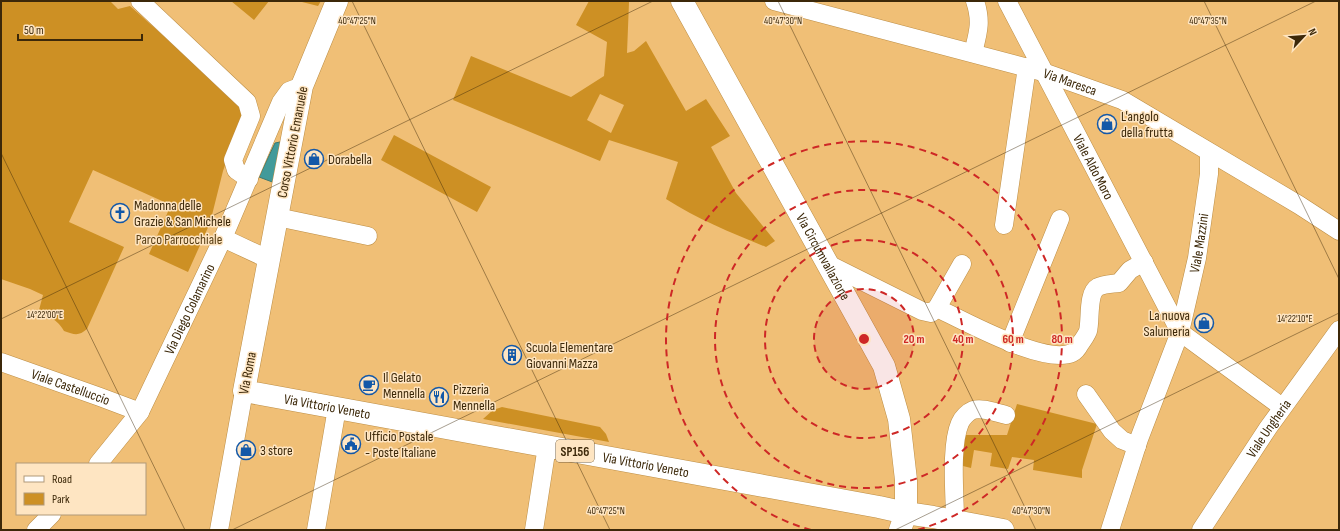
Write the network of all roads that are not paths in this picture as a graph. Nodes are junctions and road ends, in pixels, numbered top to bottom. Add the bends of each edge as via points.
1 (140, 1) edge
2 (337, 1) edge
3 (682, 1) edge
4 (774, 1) edge
5 (975, 1) edge
6 (1007, 1) edge
7 (973, 53) junction
8 (1035, 69) junction
9 (302, 86) junction
10 (1209, 152) junction
11 (248, 179) junction
12 (277, 217) junction
13 (1060, 219) dead end
14 (1004, 225) dead end
15 (1339, 231) edge
16 (368, 236) dead end
17 (223, 238) junction
18 (268, 258) junction
19 (1144, 262) junction
20 (828, 264) junction
21 (962, 264) dead end
22 (937, 308) junction
23 (1339, 330) edge
24 (1180, 332) junction
25 (1010, 343) junction
26 (1, 362) edge
27 (244, 391) junction
28 (1086, 394) dead end
29 (1282, 407) junction
30 (337, 408) junction
31 (140, 412) junction
32 (1006, 415) dead end
33 (547, 446) junction
34 (1137, 446) junction
35 (99, 463) edge
36 (51, 515) edge
37 (955, 521) junction
38 (903, 522) edge
39 (36, 530) edge
40 (219, 530) edge
41 (316, 530) edge
42 (534, 530) edge
43 (1003, 530) edge
44 (1110, 530) edge
45 (1201, 530) edge

1 - 11 street via 247,102 251,116 233,160 236,170
2 - 9 main road, Corso Vittorio Emanuele
3 - 20 main road, Via Circumvallazione
4 - 7 street, Via Maresca
5 - 7 street via 980,28
6 - 8 street, Viale Aldo Moro
7 - 8 street, Via Maresca
8 - 10 street, Via Maresca via 1122,100
8 - 14 street
8 - 19 street, Viale Aldo Moro
9 - 11 street, Via Diego Colamarino via 289,91 281,102
9 - 12 main road, Corso Vittorio Emanuele
10 - 15 street, Via Maresca
10 - 24 street, Viale Mazzini via 1209,174 1197,258
11 - 17 street, Via Diego Colamarino
12 - 16 street
12 - 18 main road, Via Roma
13 - 25 street
17 - 18 street
17 - 31 street, Via Diego Colamarino
18 - 27 main road, Via Roma
19 - 24 street, Viale Aldo Moro
19 - 25 street via 1130,270 1119,283 1104,285 1095,290 1091,300 1088,331 1074,352 1066,355 1047,353
20 - 22 street via 922,311 931,313
20 - 38 main road, Via Circumvallazione via 884,366 899,420 906,480
21 - 22 street
22 - 25 street
23 - 29 street, Viale Ungheria
24 - 29 street
24 - 34 street, Viale Mazzini
26 - 31 street, Viale Castelluccio
27 - 30 main road, Via Vittorio Veneto / SP156
27 - 40 street, Via Roma
28 - 34 street via 1112,431 1122,440
29 - 45 street, Viale Ungheria
30 - 33 main road, Via Vittorio Veneto / SP156
30 - 41 street
31 - 35 street, Via Diego Colamarino
32 - 37 street via 980,409 972,411 960,422 954,453
33 - 38 main road, Via Vittorio Veneto / SP156 via 879,507
33 - 42 street
34 - 44 street, Viale Mazzini
36 - 39 street
37 - 38 main road, SP156
37 - 43 main road, SP156

